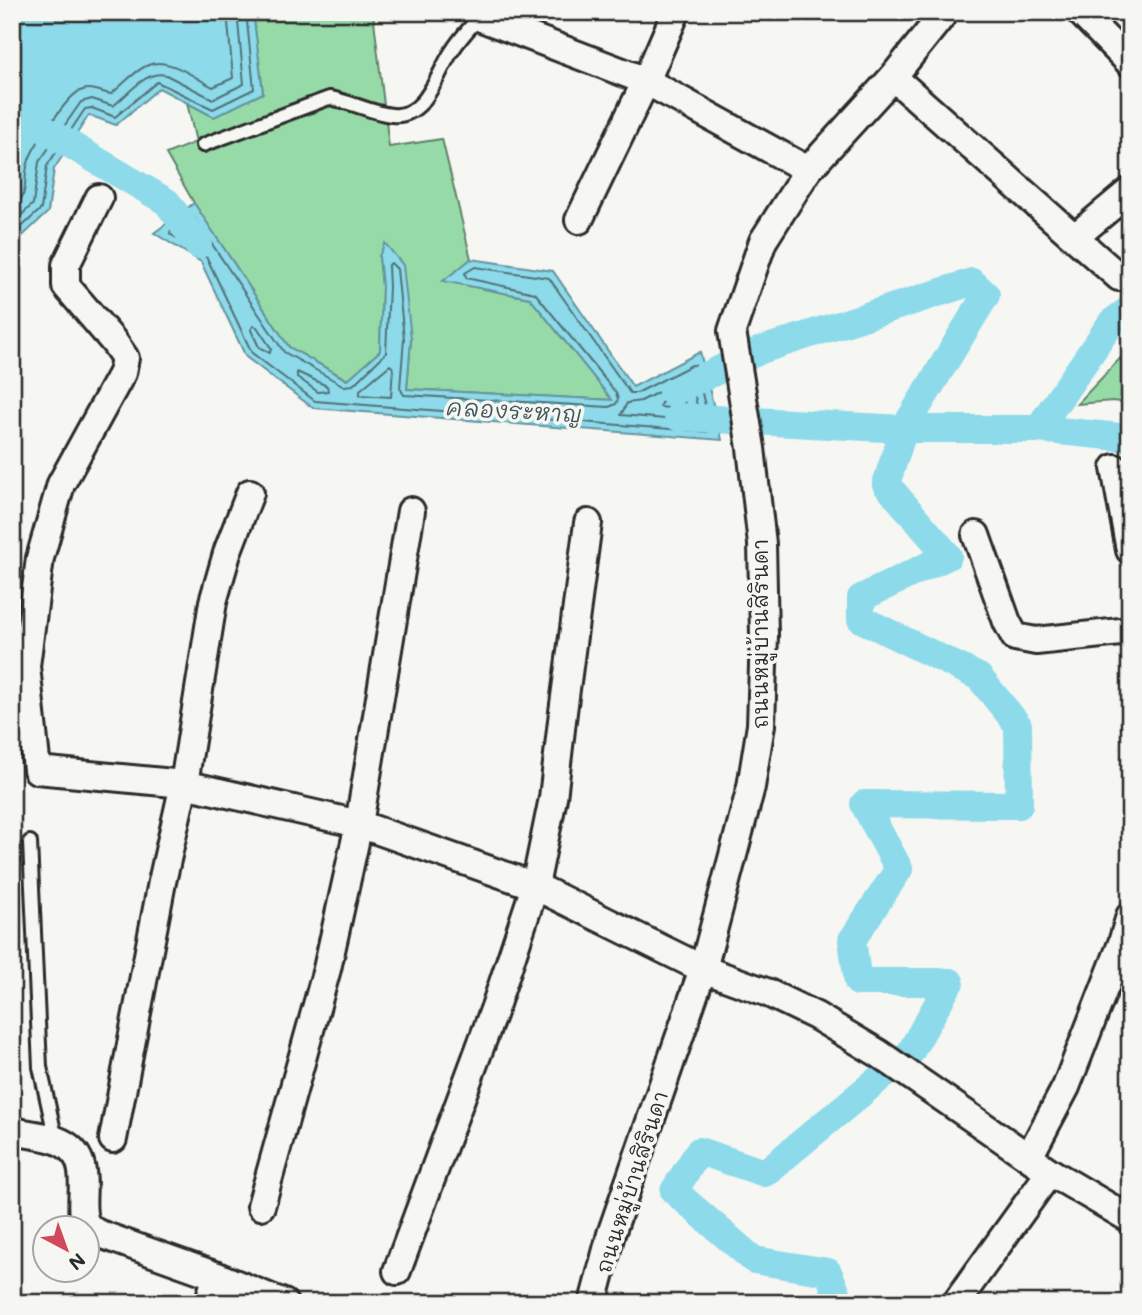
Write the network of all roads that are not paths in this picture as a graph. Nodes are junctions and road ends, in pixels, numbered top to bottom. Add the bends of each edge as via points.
1 (676, 12) edge
2 (945, 12) edge
3 (480, 14) edge
4 (1093, 17) edge
5 (1130, 63) edge
6 (893, 77) junction
7 (646, 81) junction
8 (203, 145) dead end
9 (808, 170) junction
10 (1130, 191) edge
11 (99, 198) dead end
12 (579, 220) dead end
13 (1075, 237) junction
14 (1119, 276) dead end
15 (1115, 468) dead end
16 (250, 493) dead end
17 (411, 510) dead end
18 (588, 523) dead end
19 (976, 534) dead end
20 (1130, 550) edge
21 (1130, 631) edge
22 (19, 666) edge
23 (184, 784) junction
24 (359, 824) junction
25 (30, 842) dead end
26 (535, 886) junction
27 (1130, 916) edge
28 (703, 969) junction
29 (12, 1131) edge
30 (113, 1139) dead end
31 (56, 1140) junction
32 (1039, 1164) junction
33 (261, 1206) dead end
34 (1130, 1219) edge
35 (397, 1271) dead end
36 (217, 1276) junction
37 (208, 1303) edge
38 (284, 1303) edge
39 (593, 1303) edge
40 (956, 1303) edge

1 - 7 street
2 - 6 street, ถนนหมู่บ้านสิรินดา
3 - 7 street
3 - 8 lane via 452,51 424,101 405,115 329,98
4 - 5 street
6 - 9 street, ถนนหมู่บ้านสิรินดา
6 - 13 street
7 - 9 street
7 - 12 street
9 - 28 street, ถนนหมู่บ้านสิรินดา via 763,241 732,331 762,544 761,725 751,787
10 - 13 street
11 - 22 street via 66,265 66,286 125,358 122,373 61,484 40,558
13 - 14 street
15 - 20 street
16 - 23 street via 213,602
17 - 24 street
18 - 26 street via 553,798
19 - 21 street via 1015,638 1036,641
22 - 23 street via 37,770
23 - 24 street
23 - 30 street
24 - 26 street
24 - 33 street via 327,969
25 - 31 lane via 40,1067
26 - 28 street
26 - 35 street
27 - 32 street
28 - 32 street via 817,1016
28 - 39 street, ถนนหมู่บ้านสิรินดา via 611,1234
29 - 31 street
31 - 36 street via 69,1147 80,1163 87,1226
32 - 34 street
32 - 40 street
36 - 37 street
36 - 38 street

